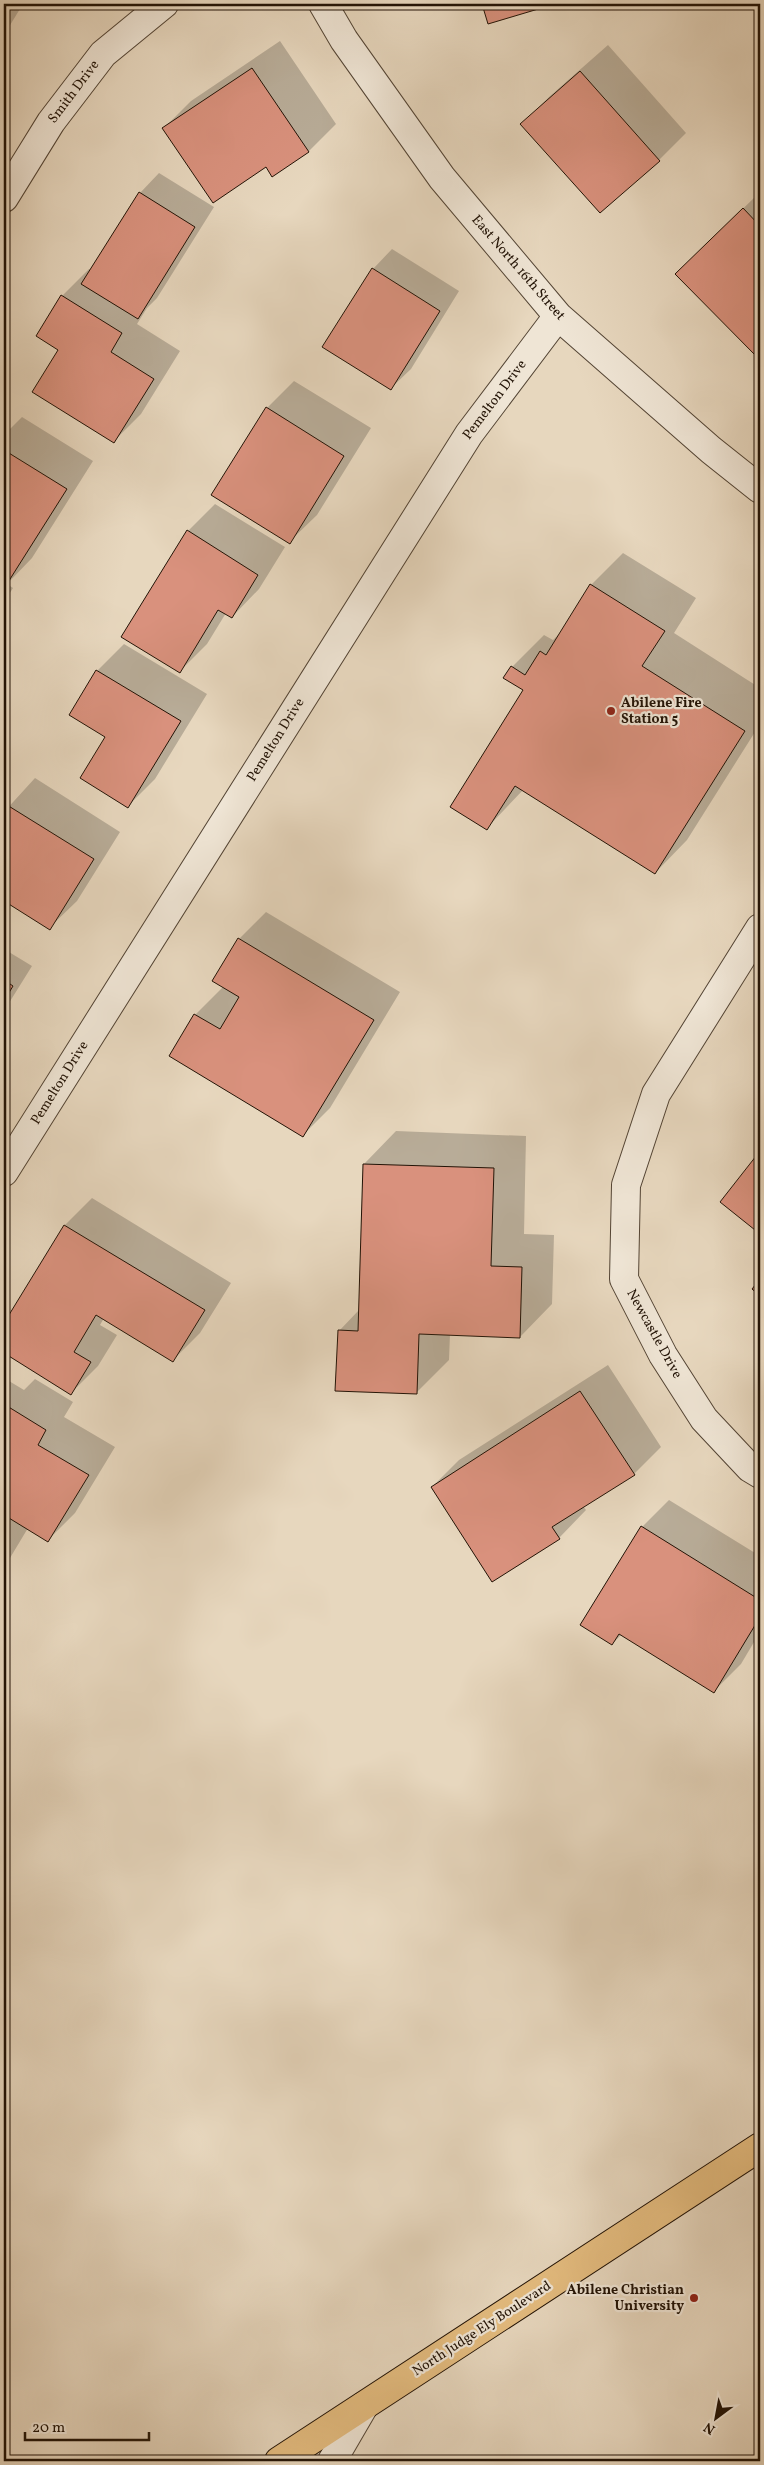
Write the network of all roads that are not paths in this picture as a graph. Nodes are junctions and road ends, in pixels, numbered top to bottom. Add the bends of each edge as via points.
1 (164, 4) edge
2 (323, 4) edge
3 (4, 198) edge
4 (558, 316) junction
5 (760, 489) edge
6 (760, 928) edge
7 (4, 1172) edge
8 (760, 1474) edge
9 (760, 2147) edge
10 (364, 2406) junction
11 (279, 2461) edge
12 (332, 2461) edge

1 - 3 street, Smith Drive via 103,54 51,122
2 - 4 street, East North 16th Street via 344,40 442,178
4 - 5 street, East North 16th Street
4 - 7 street, Pemelton Drive via 469,434
6 - 8 street, Newcastle Drive via 656,1094 626,1185 624,1279 663,1356 704,1419 750,1468
9 - 10 main road, North Judge Ely Boulevard
10 - 11 main road, North Judge Ely Boulevard
10 - 12 street

